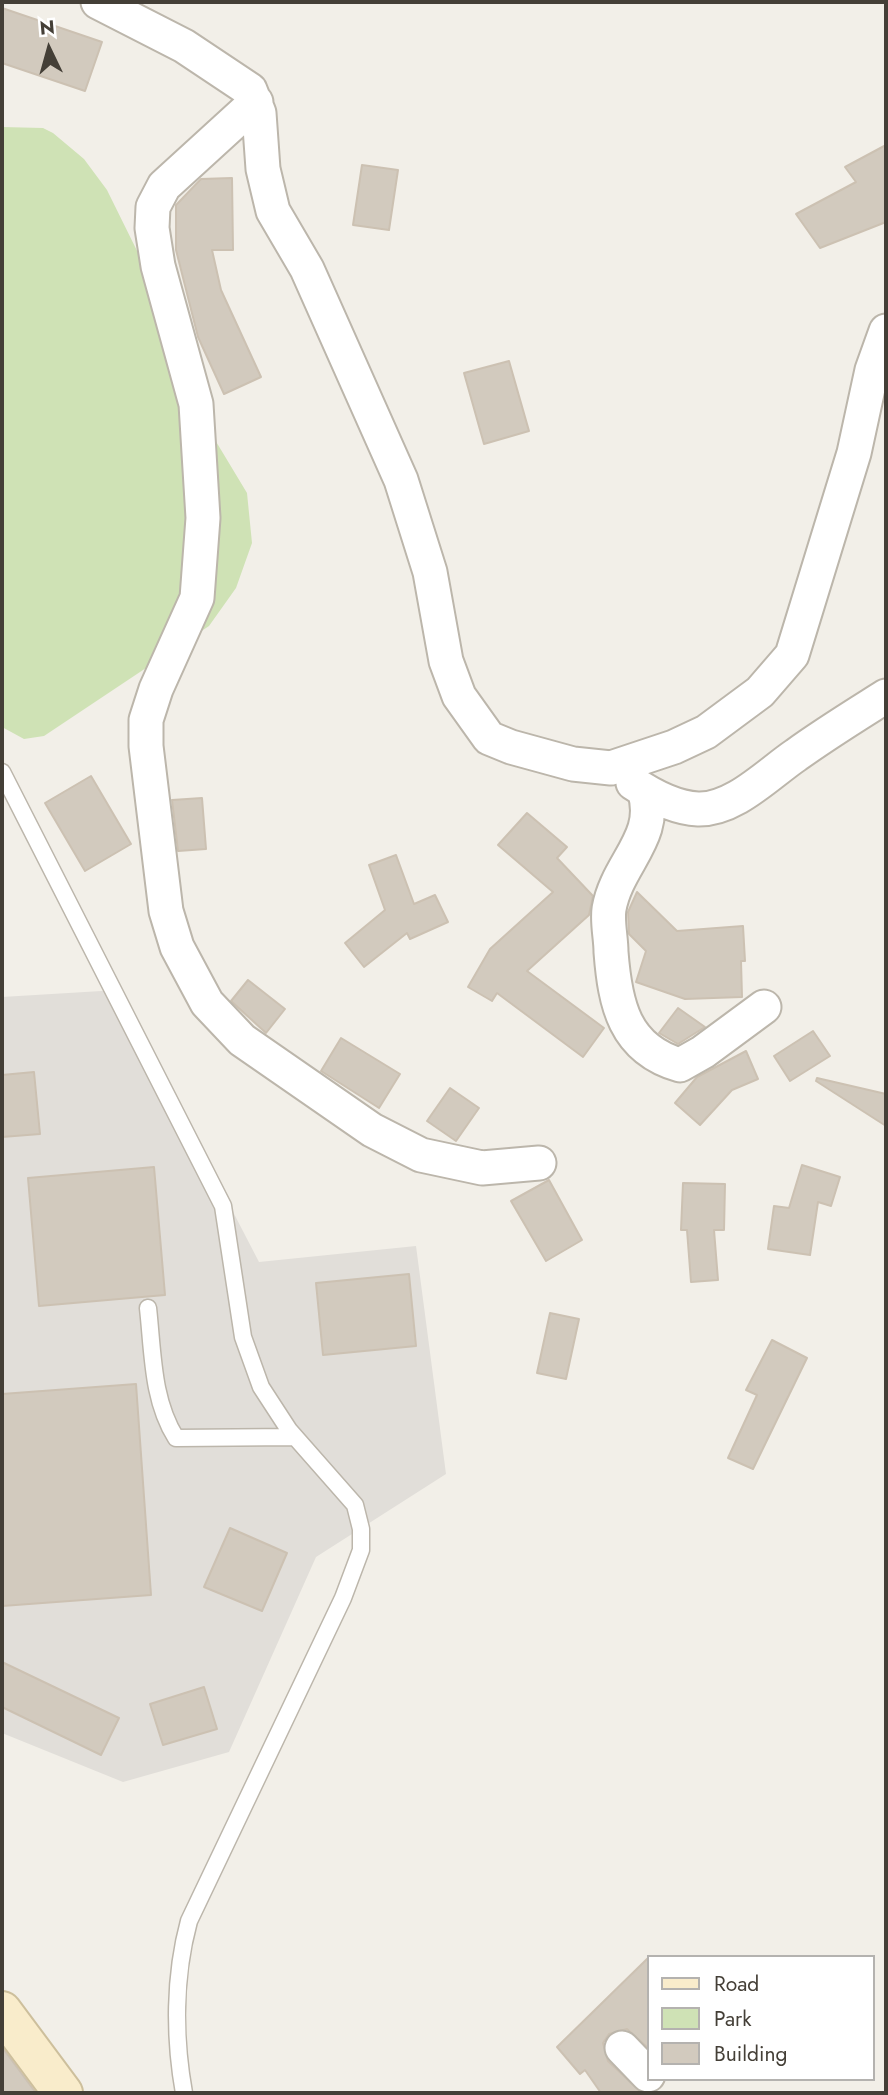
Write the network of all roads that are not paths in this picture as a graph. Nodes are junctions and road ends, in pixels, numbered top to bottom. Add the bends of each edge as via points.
1 (98, 2) edge
2 (256, 102) junction
3 (886, 331) edge
4 (886, 695) edge
5 (611, 768) junction
6 (2, 772) edge
7 (643, 790) junction
8 (764, 1007) dead end
9 (539, 1163) dead end
10 (148, 1308) dead end
11 (295, 1437) junction
12 (2, 2011) edge
13 (622, 2049) dead end
14 (646, 2073) edge
15 (63, 2093) edge
16 (184, 2093) edge

1 - 2 street via 228,73 250,90
2 - 5 street via 262,169 272,211 307,270 401,480 430,572 446,661 459,696 489,738 573,764
2 - 9 street via 172,178 153,207 158,266 196,404 203,518 197,598 146,720 166,911 177,947 207,1003 242,1040 372,1130 421,1155 454,1164 482,1168
3 - 5 street via 792,656 760,692 706,732
4 - 7 street via 755,786 723,802 699,809
5 - 7 street
6 - 11 lane via 223,1206 250,1359 272,1407
7 - 8 street via 649,806 643,840 620,872 609,911 614,992 626,1026 656,1058 680,1065
10 - 11 lane via 158,1397 163,1418 176,1438
11 - 16 lane via 355,1505 361,1550 343,1598 189,1922 179,1969 177,2011
12 - 15 main road
13 - 14 street

